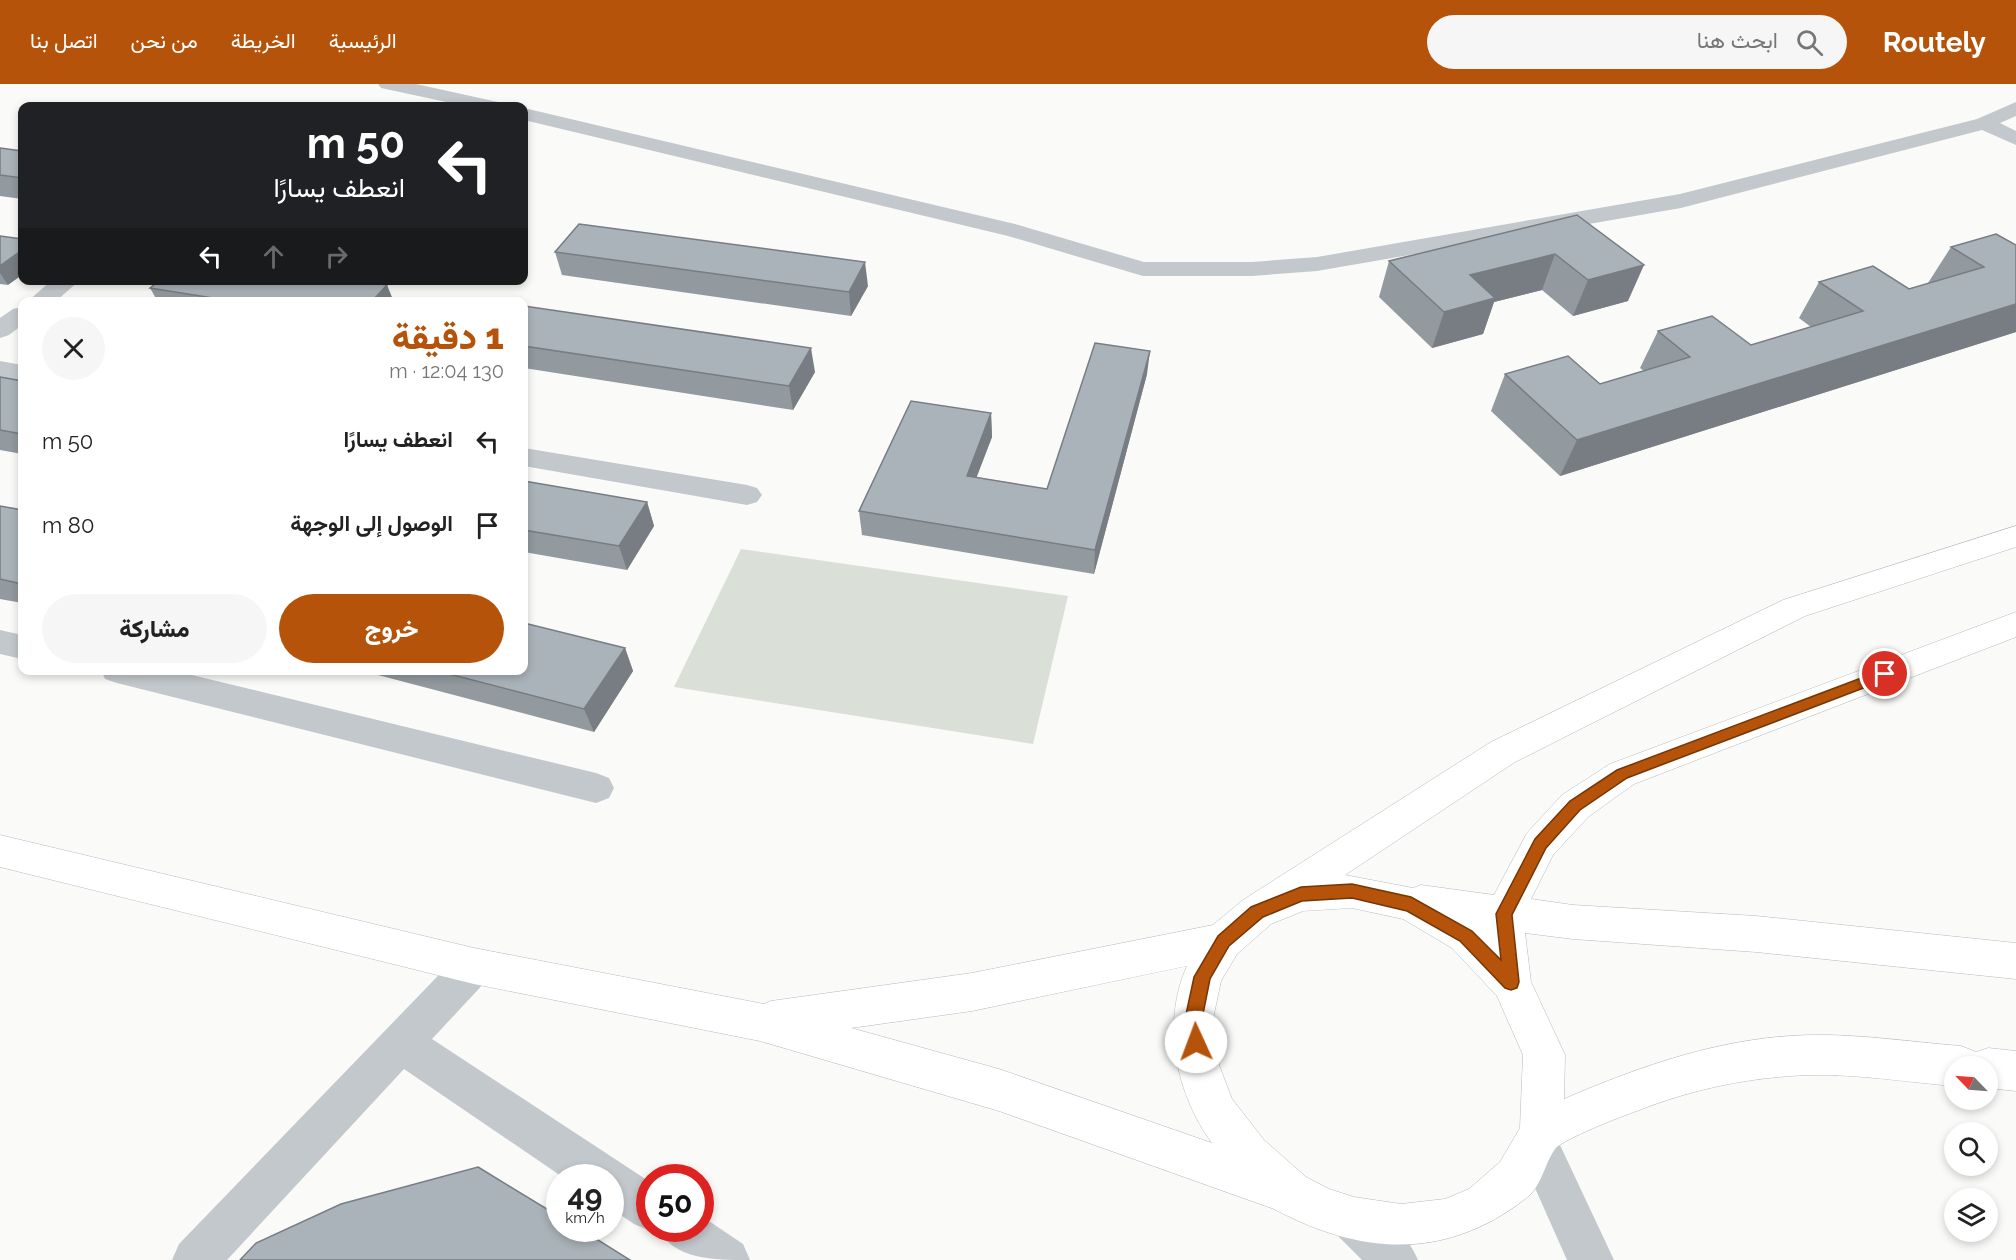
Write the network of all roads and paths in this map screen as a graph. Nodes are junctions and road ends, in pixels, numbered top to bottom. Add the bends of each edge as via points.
1 (388, 84) edge
2 (472, 102) edge
3 (2016, 108) edge
4 (528, 115) edge
5 (1984, 123) junction
6 (2016, 139) edge
7 (61, 285) edge
8 (46, 297) edge
9 (18, 317) edge
10 (0, 330) edge
11 (0, 369) edge
12 (18, 372) edge
13 (528, 458) edge
14 (747, 495) dead end
15 (2016, 536) edge
16 (2016, 624) edge
17 (0, 642) edge
18 (18, 646) edge
19 (137, 675) edge
20 (596, 788) dead end
21 (0, 851) edge
22 (1352, 891) junction
23 (1257, 912) junction
24 (1504, 914) junction
25 (1223, 941) junction
26 (2016, 962) edge
27 (474, 966) junction
28 (1511, 982) junction
29 (760, 1022) junction
30 (400, 1042) junction
31 (1944, 1065) edge
32 (1998, 1069) edge
33 (2016, 1071) edge
34 (1539, 1138) junction
35 (582, 1164) edge
36 (1290, 1193) junction
37 (1354, 1221) junction
38 (701, 1242) edge
39 (195, 1260) edge
40 (727, 1260) edge
41 (1395, 1260) edge
42 (1591, 1260) edge

1 - 2 street
3 - 5 street
4 - 5 street via 1014,231 1143,269 1252,269 1317,264 1670,203
5 - 6 street
7 - 8 street
9 - 10 street
11 - 12 street
13 - 14 street
15 - 23 main road via 1794,608 1753,628 1503,752
16 - 24 main road via 1622,774 1575,806 1540,844
17 - 18 street
19 - 20 street
21 - 27 main road
22 - 23 main road via 1301,894
22 - 24 main road
22 - 28 main road via 1411,904 1466,936
23 - 25 main road
24 - 26 main road via 1756,934
24 - 28 main road
25 - 29 main road via 972,992
25 - 36 main road via 1202,977 1193,1019 1198,1065 1216,1113 1248,1156
27 - 29 main road
27 - 30 street
28 - 34 main road via 1544,1055
29 - 36 main road via 999,1090
30 - 35 street
30 - 39 street
31 - 34 main road via 1810,1055 1738,1062 1670,1077 1605,1101
32 - 33 main road
34 - 37 main road via 1516,1178 1485,1204 1446,1222 1401,1227
34 - 42 street
36 - 37 main road
37 - 41 street
38 - 40 street

